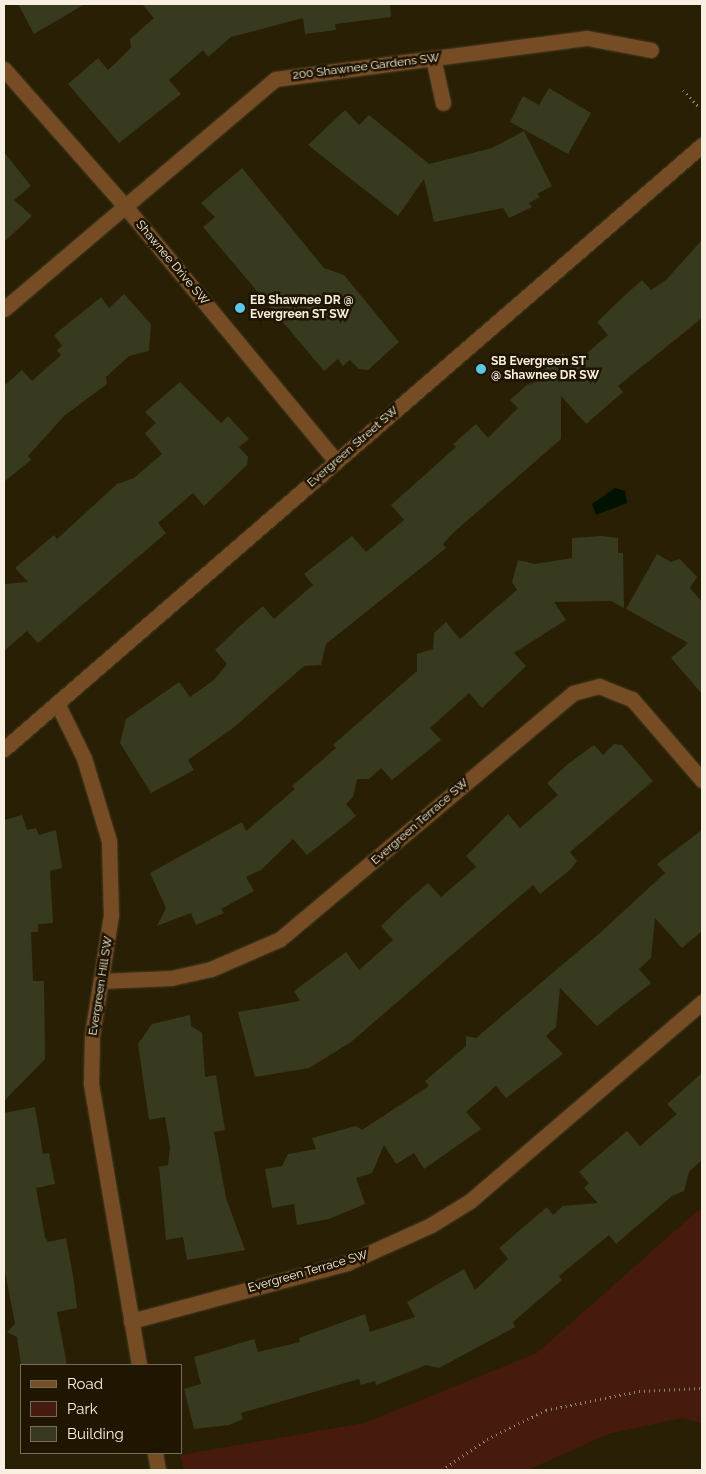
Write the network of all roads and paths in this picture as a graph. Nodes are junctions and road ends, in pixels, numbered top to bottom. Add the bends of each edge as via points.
1 (651, 50) dead end
2 (433, 58) junction
3 (4, 68) edge
4 (683, 90) dead end
5 (443, 103) dead end
6 (699, 107) dead end
7 (702, 144) edge
8 (124, 204) junction
9 (4, 309) edge
10 (336, 461) junction
11 (57, 703) junction
12 (4, 749) edge
13 (702, 780) edge
14 (101, 981) junction
15 (702, 1002) edge
16 (131, 1321) junction
17 (139, 1364) edge
18 (702, 1388) edge
19 (155, 1454) edge
20 (158, 1470) edge
21 (442, 1470) edge

1 - 2 street, 200 Shawnee Gardens SW via 587,38
2 - 5 street
2 - 8 street, 200 Shawnee Gardens SW via 275,78
3 - 8 street, Shawnee Drive SW
4 - 6 path
7 - 10 street, Evergreen Street SW
8 - 9 street, 200 Shawnee Gardens SW
8 - 10 street, Shawnee Drive SW
10 - 11 street, Evergreen Street SW
11 - 12 street, Evergreen Street SW
11 - 14 street, Evergreen Hill SW via 84,758 109,841 111,914
13 - 14 street, Evergreen Terrace SW via 632,699 598,686 573,693 280,939 211,970 161,979
14 - 16 street, Evergreen Hill SW via 92,1036 91,1084
15 - 16 street, Evergreen Terrace SW via 470,1201 431,1225 347,1263
16 - 17 street, Evergreen Hill SW
18 - 21 path via 639,1391 546,1410 487,1439
19 - 20 street

